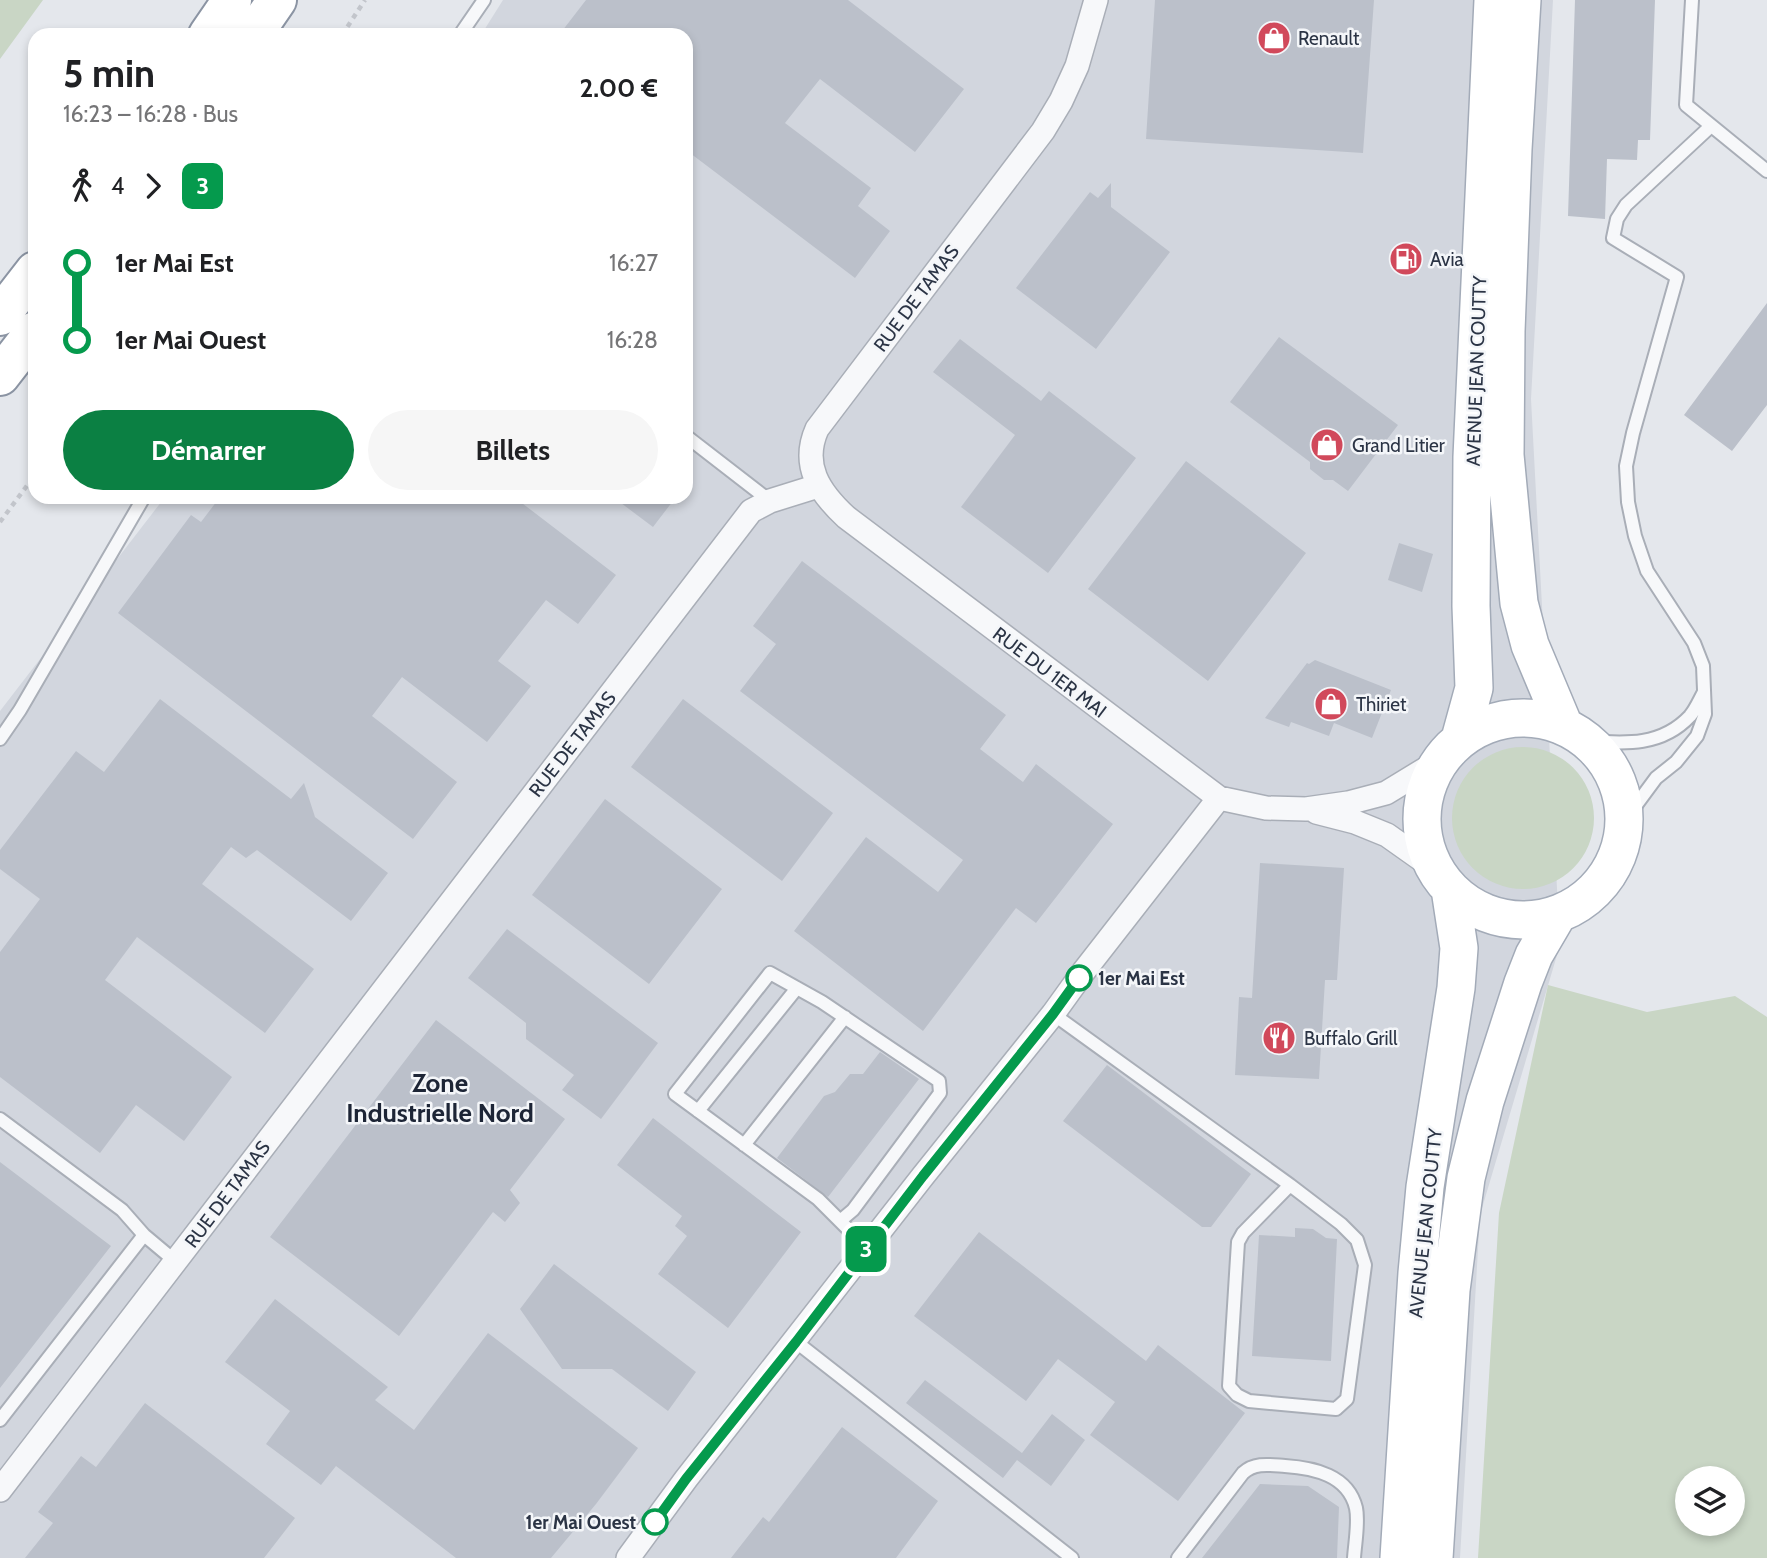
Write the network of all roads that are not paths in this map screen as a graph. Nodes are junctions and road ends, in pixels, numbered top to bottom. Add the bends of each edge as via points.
1 (232, 0) edge
2 (277, 0) edge
3 (484, 0) edge
4 (1096, 0) edge
5 (1493, 0) edge
6 (1522, 0) edge
7 (1692, 0) edge
8 (213, 28) edge
9 (258, 28) edge
10 (465, 28) edge
11 (1712, 126) junction
12 (1767, 171) edge
13 (28, 280) edge
14 (0, 316) edge
15 (28, 340) edge
16 (0, 376) edge
17 (693, 441) edge
18 (818, 485) junction
19 (770, 501) junction
20 (140, 504) edge
21 (1705, 688) junction
22 (1576, 733) junction
23 (0, 739) edge
24 (1451, 749) junction
25 (1219, 798) junction
26 (1306, 809) junction
27 (1625, 820) junction
28 (1443, 879) junction
29 (1558, 914) junction
30 (797, 988) junction
31 (1053, 1014) junction
32 (845, 1017) junction
33 (698, 1111) junction
34 (0, 1119) edge
35 (744, 1145) junction
36 (1290, 1185) junction
37 (840, 1221) junction
38 (144, 1235) junction
39 (871, 1243) junction
40 (175, 1261) junction
41 (796, 1342) junction
42 (0, 1420) edge
43 (0, 1490) edge
44 (628, 1558) edge
45 (1072, 1558) edge
46 (1178, 1558) edge
47 (1354, 1558) edge
48 (1399, 1558) edge
49 (1434, 1558) edge

1 - 8 highway
2 - 9 highway
3 - 10 lane
4 - 18 street, RUE DE TAMAS via 1077,66 1043,131 817,429 810,443
5 - 24 main road, AVENUE JEAN COUTTY via 1472,457 1474,688
6 - 22 main road, AVENUE JEAN COUTTY via 1506,331 1506,455 1519,603 1530,645
7 - 11 lane via 1686,105
11 - 12 lane
11 - 21 lane via 1626,205 1613,238 1677,277 1633,433 1626,466 1628,502 1647,572 1694,643
13 - 14 highway
15 - 16 highway
17 - 19 lane
18 - 19 street, RUE DE TAMAS
18 - 25 street, RUE DU 1ER MAI via 846,517
19 - 40 street, RUE DE TAMAS via 751,511
20 - 23 lane
21 - 22 lane via 1692,715 1661,736 1639,743
21 - 27 lane via 1705,713 1697,736 1656,778
22 - 24 main road via 1538,718 1510,718 1484,726
22 - 27 main road via 1609,763 1621,791
24 - 26 street, RUE DU 1ER MAI via 1386,793
24 - 28 main road via 1428,784 1422,813 1424,842
25 - 26 street, RUE DU 1ER MAI
25 - 31 street
26 - 28 street, RUE DU 1ER MAI via 1387,835
27 - 29 main road via 1620,851 1606,878 1585,900
28 - 29 main road via 1473,907 1500,918 1529,920
28 - 48 main road, AVENUE JEAN COUTTY via 1459,948 1425,1187
29 - 49 main road, AVENUE JEAN COUTTY via 1523,984 1466,1178 1451,1290
30 - 32 lane
30 - 33 lane
30 - 33 lane via 770,973 675,1094
31 - 36 lane
31 - 39 street
32 - 35 lane
32 - 37 lane via 939,1081 940,1093
33 - 35 lane
34 - 38 lane via 122,1210
35 - 37 lane via 818,1199
36 - 36 lane via 1357,1240 1365,1265 1347,1399 1336,1409 1250,1401 1229,1387 1238,1242
37 - 39 lane
38 - 40 lane
38 - 42 lane
39 - 41 street
40 - 43 street, RUE DE TAMAS
41 - 44 street
41 - 45 lane
46 - 47 lane via 1243,1473 1261,1465 1310,1468 1338,1481 1356,1509

